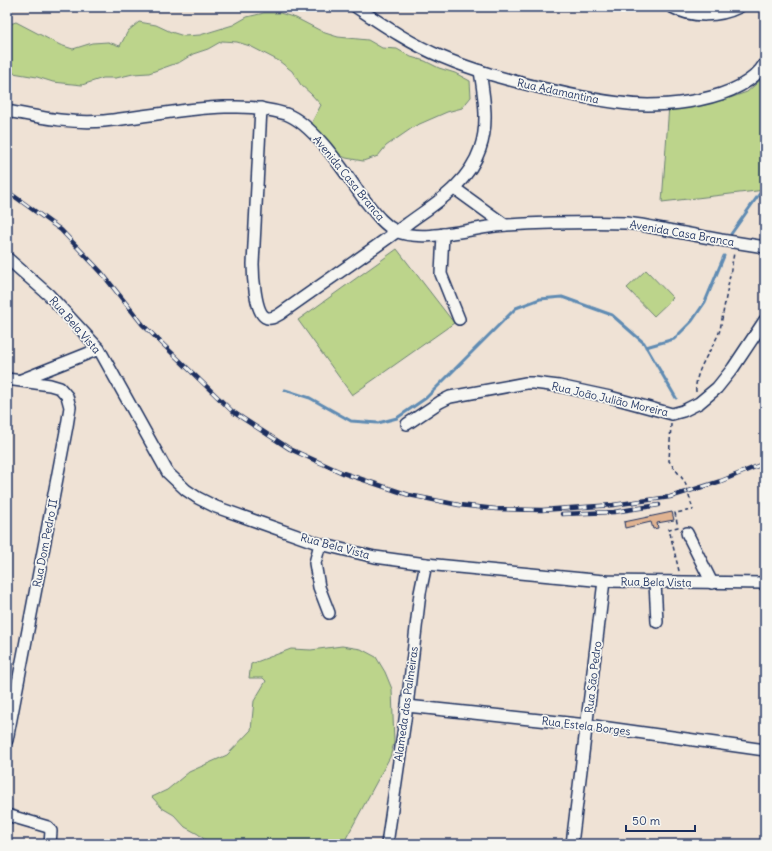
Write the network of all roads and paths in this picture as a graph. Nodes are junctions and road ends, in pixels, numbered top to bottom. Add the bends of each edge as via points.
1 (356, 7) edge
2 (672, 7) edge
3 (739, 7) edge
4 (765, 63) edge
5 (480, 71) junction
6 (261, 108) junction
7 (7, 111) edge
8 (454, 188) junction
9 (505, 225) junction
10 (397, 231) junction
11 (443, 234) junction
12 (736, 242) junction
13 (765, 246) edge
14 (7, 258) edge
15 (459, 319) dead end
16 (765, 320) edge
17 (99, 349) junction
18 (7, 379) edge
19 (21, 380) junction
20 (699, 404) junction
21 (672, 414) junction
22 (407, 424) dead end
23 (686, 533) dead end
24 (320, 544) junction
25 (426, 564) junction
26 (604, 581) junction
27 (655, 582) junction
28 (682, 583) junction
29 (712, 583) junction
30 (765, 583) edge
31 (329, 613) dead end
32 (657, 622) dead end
33 (407, 706) junction
34 (587, 725) junction
35 (7, 740) edge
36 (765, 750) edge
37 (7, 815) edge
38 (50, 844) edge
39 (387, 844) edge
40 (572, 844) edge

1 - 5 street, Rua Adamantina via 395,32 442,57
2 - 3 street via 689,14 700,15 718,14
4 - 5 street, Rua Adamantina via 750,80 715,97 657,105 620,104 559,93
5 - 8 street via 486,111 481,148 467,174
6 - 7 street, Avenida Casa Branca via 201,108 80,122
6 - 10 street, Avenida Casa Branca via 287,115 304,125 322,142 377,216
6 - 10 street via 253,279 261,314 265,318 280,314
8 - 9 street
8 - 10 street
9 - 11 street, Avenida Casa Branca
9 - 12 street, Avenida Casa Branca via 626,223
10 - 11 street, Avenida Casa Branca via 419,236
11 - 15 street via 441,274
12 - 13 street, Avenida Casa Branca
12 - 20 path via 720,330 697,380 696,396
14 - 17 street, Rua Bela Vista via 49,296
16 - 20 street, Rua João Julião Moreira via 729,373
17 - 19 street
17 - 24 street, Rua Bela Vista via 168,473 186,490 216,507
18 - 19 street
19 - 35 street, Rua Dom Pedro II via 60,388 67,396 70,407
20 - 21 street, Rua João Julião Moreira
21 - 22 street, Rua João Julião Moreira via 559,386 526,383 450,397
21 - 28 path, bridge via 669,461 685,482 693,510 676,513 678,527 669,528
23 - 29 street
24 - 25 street, Rua Bela Vista via 375,557
24 - 31 street via 315,563 319,587
25 - 26 street, Rua Bela Vista
25 - 33 street, Alameda das Palmeiras via 420,593
26 - 27 street, Rua Bela Vista
26 - 34 street, Rua São Pedro
27 - 28 street, Rua Bela Vista
27 - 32 street
28 - 29 street, Rua Bela Vista
29 - 30 street, Rua Bela Vista
33 - 34 street, Rua Estela Borges
33 - 39 street, Alameda das Palmeiras
34 - 36 street, Rua Estela Borges
34 - 40 street, Rua São Pedro
37 - 38 street via 48,827

